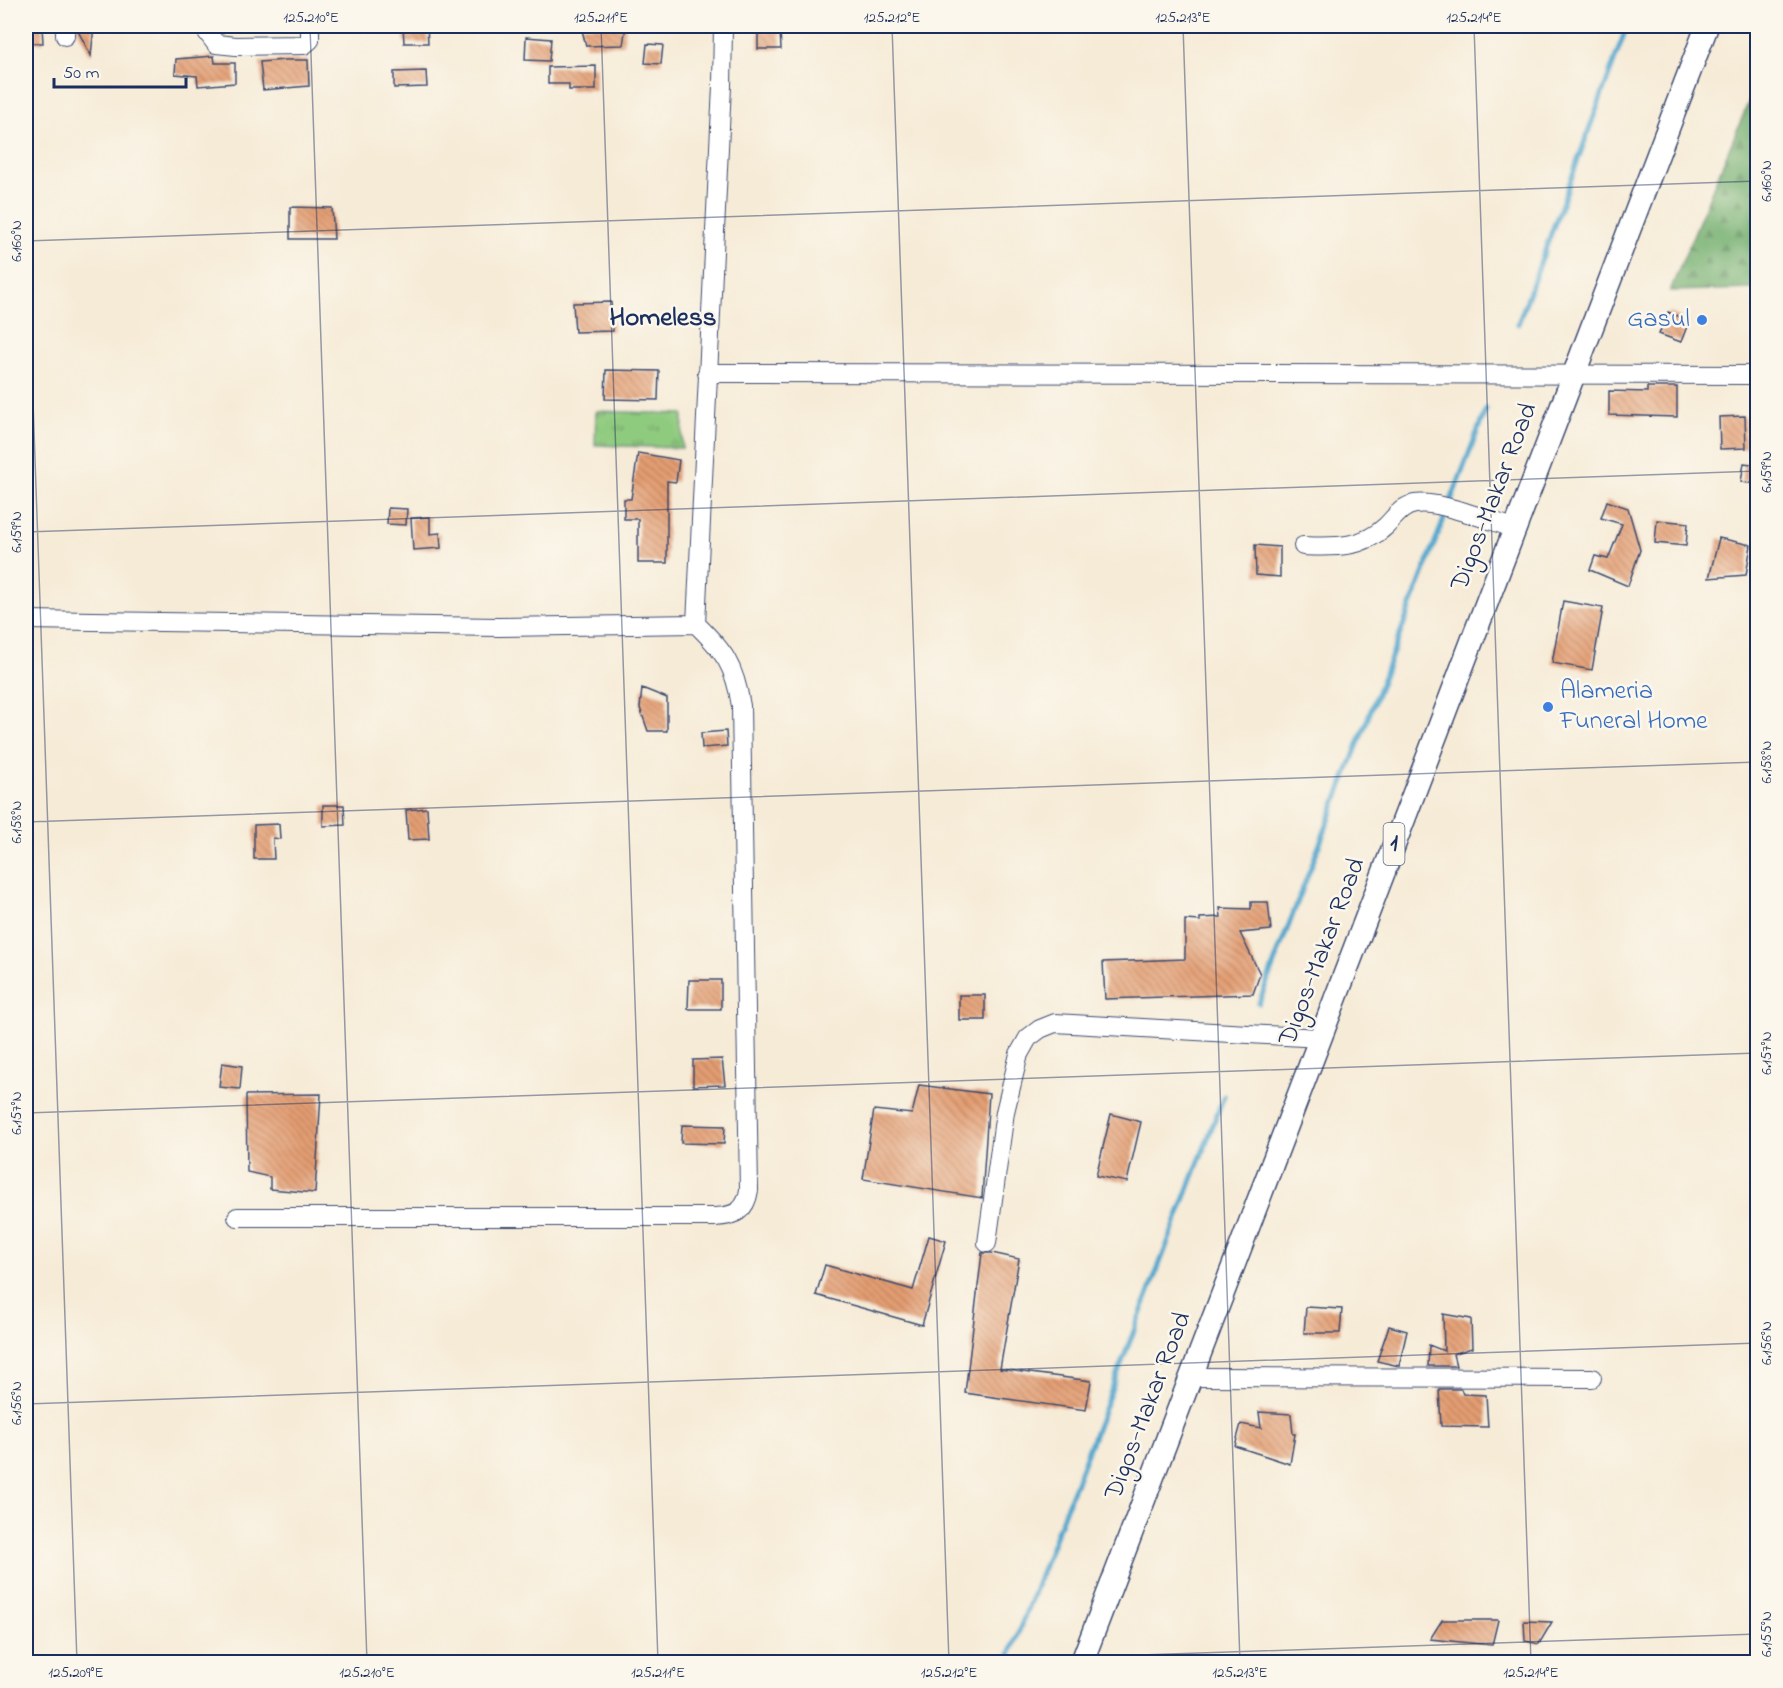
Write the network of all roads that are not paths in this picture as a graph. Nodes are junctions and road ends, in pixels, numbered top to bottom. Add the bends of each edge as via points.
1 (205, 26) edge
2 (310, 26) edge
3 (723, 26) edge
4 (1707, 26) edge
5 (707, 373) junction
6 (1573, 374) junction
7 (1758, 375) edge
8 (1514, 528) junction
9 (1303, 546) dead end
10 (26, 620) edge
11 (696, 624) junction
12 (1320, 1038) junction
13 (237, 1217) dead end
14 (987, 1243) dead end
15 (1191, 1377) junction
16 (1592, 1378) dead end
17 (1082, 1662) edge

1 - 2 street via 216,44 236,46 304,45 310,40
3 - 5 street
4 - 6 main road, Digos-Makar Road / 1
5 - 6 street
5 - 11 street
6 - 7 street
6 - 8 main road, Digos-Makar Road / 1
8 - 9 street via 1424,503 1400,511 1369,539 1356,544
8 - 12 main road, Digos-Makar Road / 1
10 - 11 street via 499,627
11 - 13 street via 730,665 741,706 748,1190 744,1208 736,1214 716,1217
12 - 14 street via 1055,1023 1040,1029 1028,1038 1019,1054 1005,1112
12 - 15 main road, Digos-Makar Road / 1
15 - 16 street
15 - 17 main road, Digos-Makar Road / 1

